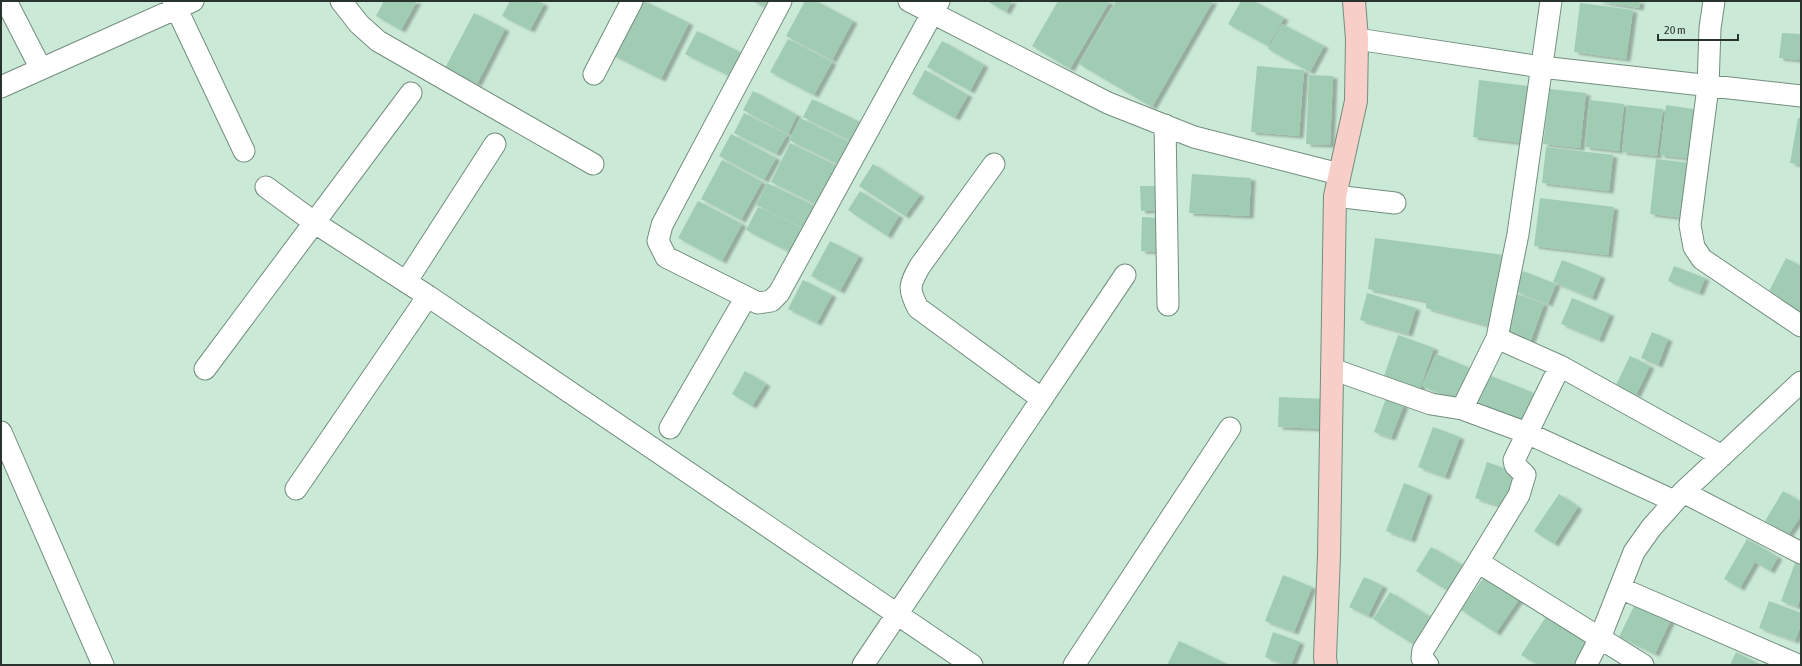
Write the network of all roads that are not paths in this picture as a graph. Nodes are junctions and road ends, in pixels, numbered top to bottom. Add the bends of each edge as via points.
1 (6, 1) edge
2 (342, 1) edge
3 (632, 1) edge
4 (781, 1) edge
5 (909, 1) edge
6 (1354, 1) edge
7 (1551, 1) edge
8 (1714, 1) edge
9 (181, 4) edge
10 (936, 8) edge
11 (1357, 39) junction
12 (1541, 67) junction
13 (41, 69) junction
14 (594, 74) dead end
15 (1, 87) edge
16 (1708, 87) junction
17 (411, 93) dead end
18 (1801, 96) edge
19 (1165, 125) junction
20 (495, 144) dead end
21 (244, 151) dead end
22 (593, 164) dead end
23 (994, 164) dead end
24 (1339, 174) junction
25 (266, 187) dead end
26 (1335, 196) junction
27 (1395, 203) dead end
28 (315, 223) junction
29 (1125, 275) dead end
30 (406, 282) junction
31 (428, 296) junction
32 (746, 297) junction
33 (1168, 305) dead end
34 (1801, 326) edge
35 (1497, 338) junction
36 (1560, 366) junction
37 (205, 369) dead end
38 (1332, 369) junction
39 (1801, 382) edge
40 (1042, 399) junction
41 (1462, 409) junction
42 (670, 428) dead end
43 (1230, 428) dead end
44 (1, 432) edge
45 (1526, 433) junction
46 (1722, 456) junction
47 (7, 459) edge
48 (296, 490) dead end
49 (1678, 497) junction
50 (1801, 553) edge
51 (1478, 562) junction
52 (1620, 588) junction
53 (897, 614) junction
54 (1600, 638) junction
55 (1321, 662) edge
56 (103, 665) edge
57 (863, 665) edge
58 (972, 665) edge
59 (1074, 665) edge
60 (1428, 665) edge
61 (1586, 665) edge
62 (1643, 665) edge
63 (1798, 665) edge

1 - 13 street
2 - 22 street via 359,24 378,41
3 - 14 street
4 - 32 street via 662,225 658,241 666,257
5 - 10 street
6 - 11 street
7 - 12 street
8 - 16 street via 1710,28
9 - 13 street
9 - 21 street
10 - 19 street via 1108,103
10 - 32 street via 778,293 771,301 758,303
11 - 12 street
11 - 24 street via 1356,101
12 - 16 street
12 - 35 street via 1518,234
13 - 15 street
16 - 18 street
16 - 34 street via 1690,225 1694,248 1702,259
17 - 28 street
19 - 24 street via 1194,136
19 - 33 street
20 - 30 street
23 - 40 street via 920,266 912,280 911,294 918,308
24 - 26 street
25 - 28 street
26 - 27 street
26 - 38 street
28 - 30 street
28 - 37 street
29 - 40 street
30 - 31 street
31 - 48 street
31 - 53 street
32 - 42 street
35 - 36 street
35 - 41 street
36 - 45 street
36 - 46 street
38 - 41 street via 1431,404
38 - 55 street via 1329,555
39 - 46 street
40 - 53 street
41 - 45 street
43 - 59 street
44 - 47 street
45 - 49 street
45 - 51 street via 1514,460 1515,465 1525,475 1519,494
46 - 49 street
47 - 56 street
49 - 50 street
49 - 52 street via 1634,552
51 - 54 street
51 - 60 street via 1423,650 1422,658
52 - 54 street
52 - 63 street
53 - 57 street
53 - 58 street
54 - 61 street
54 - 62 street

